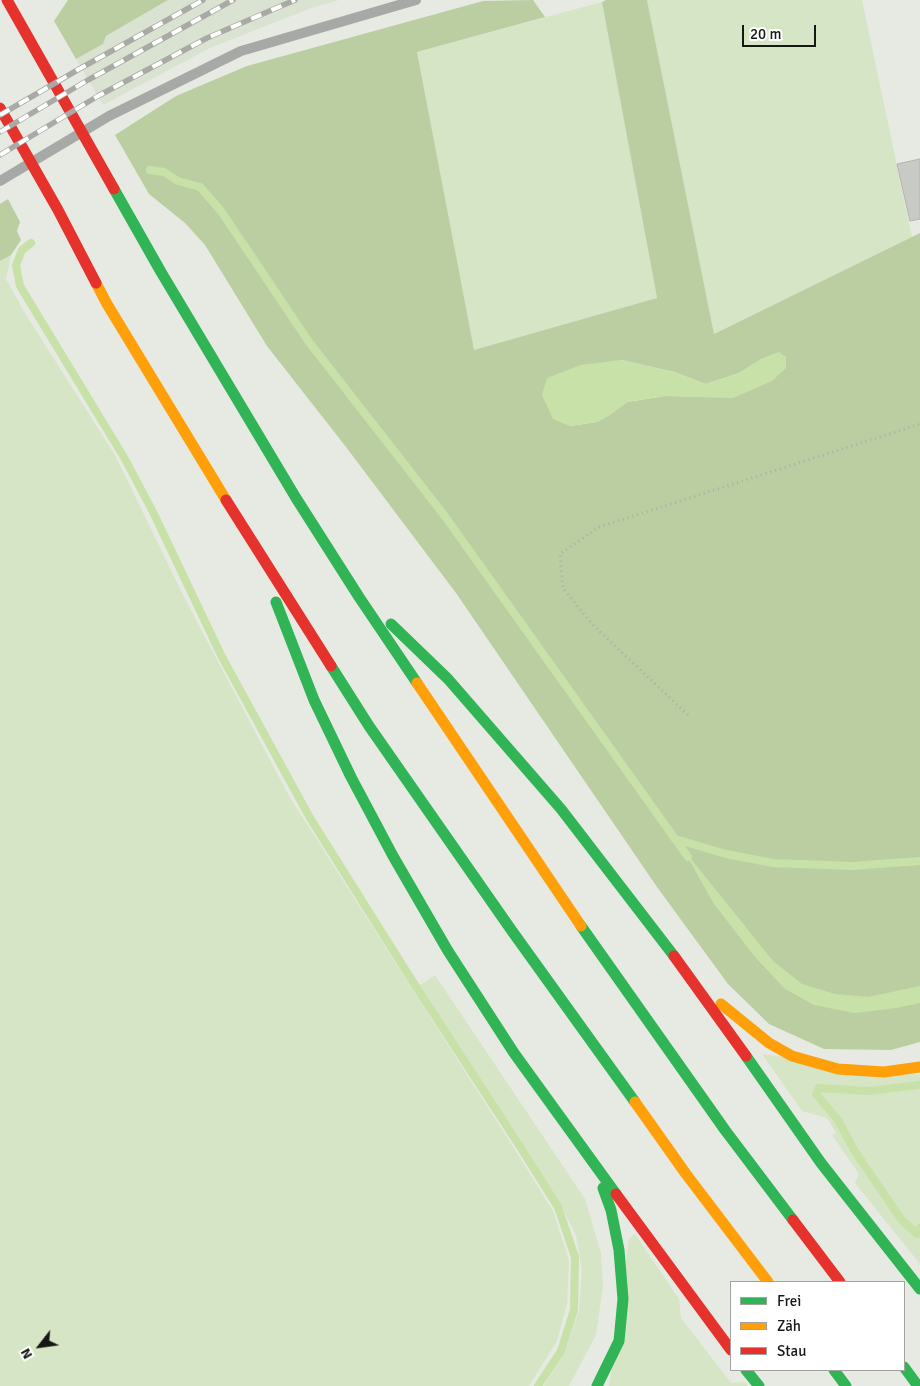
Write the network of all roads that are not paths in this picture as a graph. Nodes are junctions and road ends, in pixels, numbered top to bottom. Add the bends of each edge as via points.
1 (7, 0) edge
2 (416, 0) edge
3 (0, 108) edge
4 (0, 180) edge
5 (252, 542) junction
6 (360, 597) junction
7 (691, 978) junction
8 (920, 1067) edge
9 (584, 1151) junction
10 (767, 1281) edge
11 (839, 1281) edge
12 (920, 1289) edge
13 (730, 1349) edge
14 (905, 1368) edge
15 (747, 1371) edge
16 (835, 1371) edge
17 (597, 1386) edge
18 (759, 1386) edge
19 (846, 1386) edge
20 (918, 1386) edge

1 - 6 highway via 161,272 291,490
2 - 4 lane via 241,51 109,116
3 - 5 highway via 108,304
5 - 9 highway via 314,700 393,856 477,996
5 - 10 highway via 369,726 506,924
6 - 7 highway via 448,679 560,809
6 - 11 highway via 560,897 725,1130
7 - 8 highway via 750,1028 792,1056 838,1069 884,1072
7 - 12 highway via 821,1163
9 - 13 highway
9 - 17 highway via 611,1210 623,1299 618,1341
14 - 20 highway
15 - 18 highway
16 - 19 highway

